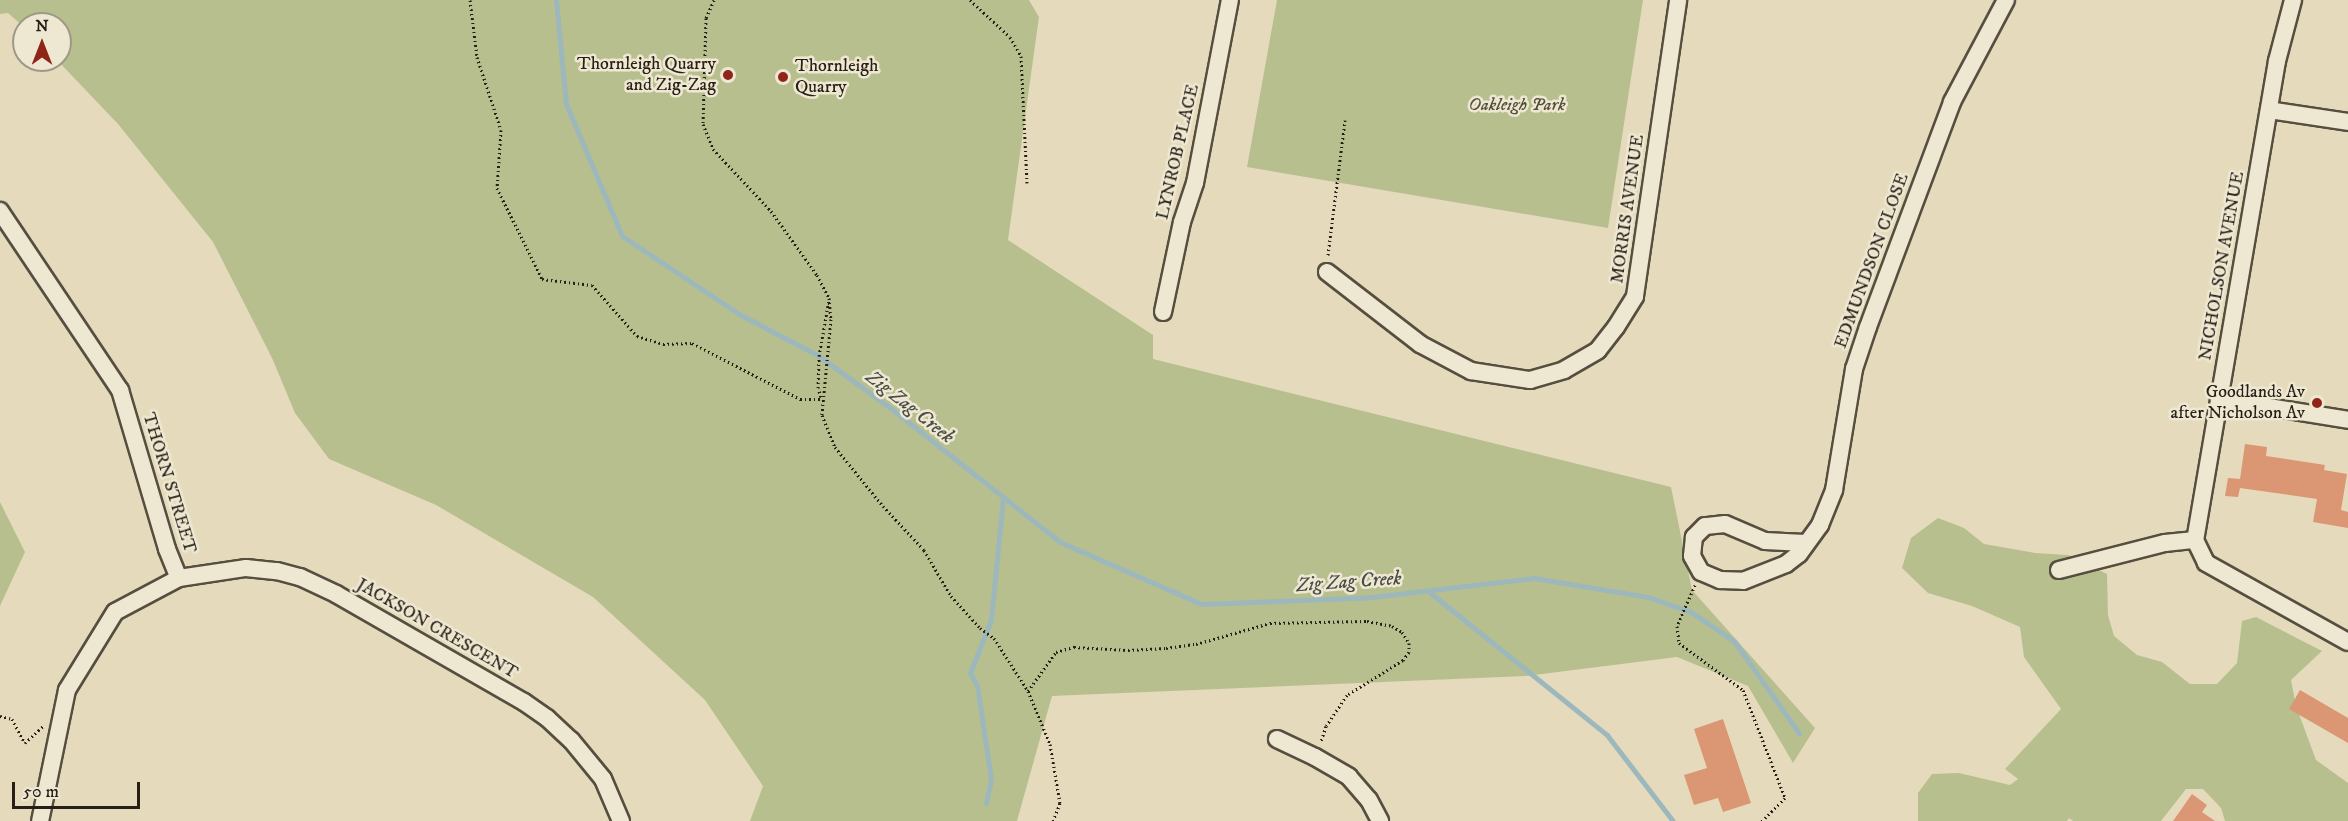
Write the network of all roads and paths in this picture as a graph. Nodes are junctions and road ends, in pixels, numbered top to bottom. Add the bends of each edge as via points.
1 (470, 0) edge
2 (714, 0) edge
3 (970, 0) edge
4 (1230, 0) edge
5 (1678, 0) edge
6 (2006, 0) edge
7 (2293, 0) edge
8 (2268, 110) junction
9 (1344, 120) dead end
10 (2348, 122) edge
11 (1028, 183) dead end
12 (0, 211) edge
13 (1327, 272) joint
14 (829, 298) junction
15 (1163, 312) dead end
16 (822, 399) junction
17 (2219, 399) junction
18 (2348, 420) edge
19 (2195, 540) junction
20 (1805, 543) junction
21 (2059, 570) dead end
22 (179, 578) junction
23 (1692, 590) dead end
24 (2348, 642) edge
25 (1028, 691) junction
26 (0, 716) edge
27 (1326, 726) dead end
28 (58, 731) junction
29 (1277, 739) dead end
30 (40, 821) edge
31 (621, 821) edge
32 (1053, 821) edge
33 (1380, 821) edge
34 (1762, 821) edge

1 - 16 path via 477,57 501,129 497,188 542,279 592,285 637,336 663,344 692,343 800,399
2 - 14 path via 706,18 703,124 713,149 771,212
3 - 11 path via 1010,37 1021,56
4 - 15 street, LYNROB PLACE via 1195,183 1182,222
5 - 13 street, MORRIS AVENUE via 1635,296 1598,350 1564,370 1530,380 1471,371 1420,344
6 - 20 street, EDMUNDSON CLOSE via 1952,102 1933,152 1854,369 1828,510
7 - 8 street, NICHOLSON AVENUE
8 - 10 street
8 - 17 street, NICHOLSON AVENUE
9 - 13 path
12 - 22 street, THORN STREET via 120,390
14 - 16 path via 831,319
14 - 16 path via 819,356 818,388
16 - 25 path via 822,415 835,447 924,550 951,596 994,638
17 - 18 street
17 - 19 street, NICHOLSON AVENUE
19 - 21 street via 2164,543
19 - 24 street via 2206,563
20 - 20 street, EDMUNDSON CLOSE via 1786,564 1743,581 1720,580 1701,572 1692,556 1694,537 1705,526 1725,524 1765,541
22 - 28 street, THORN STREET via 115,612 67,690
22 - 31 street, JACKSON CRESCENT via 246,568 278,571 336,594 547,718 603,779
23 - 34 path via 1677,626 1680,643 1743,690 1785,798
25 - 27 path via 1056,652 1074,647 1128,650 1196,644 1270,623 1367,621 1402,632 1409,652 1403,660 1347,694
25 - 32 path via 1050,744 1060,803
26 - 28 path via 12,719 25,743 44,726
28 - 30 street, THORN STREET
29 - 33 street via 1349,777 1369,800

